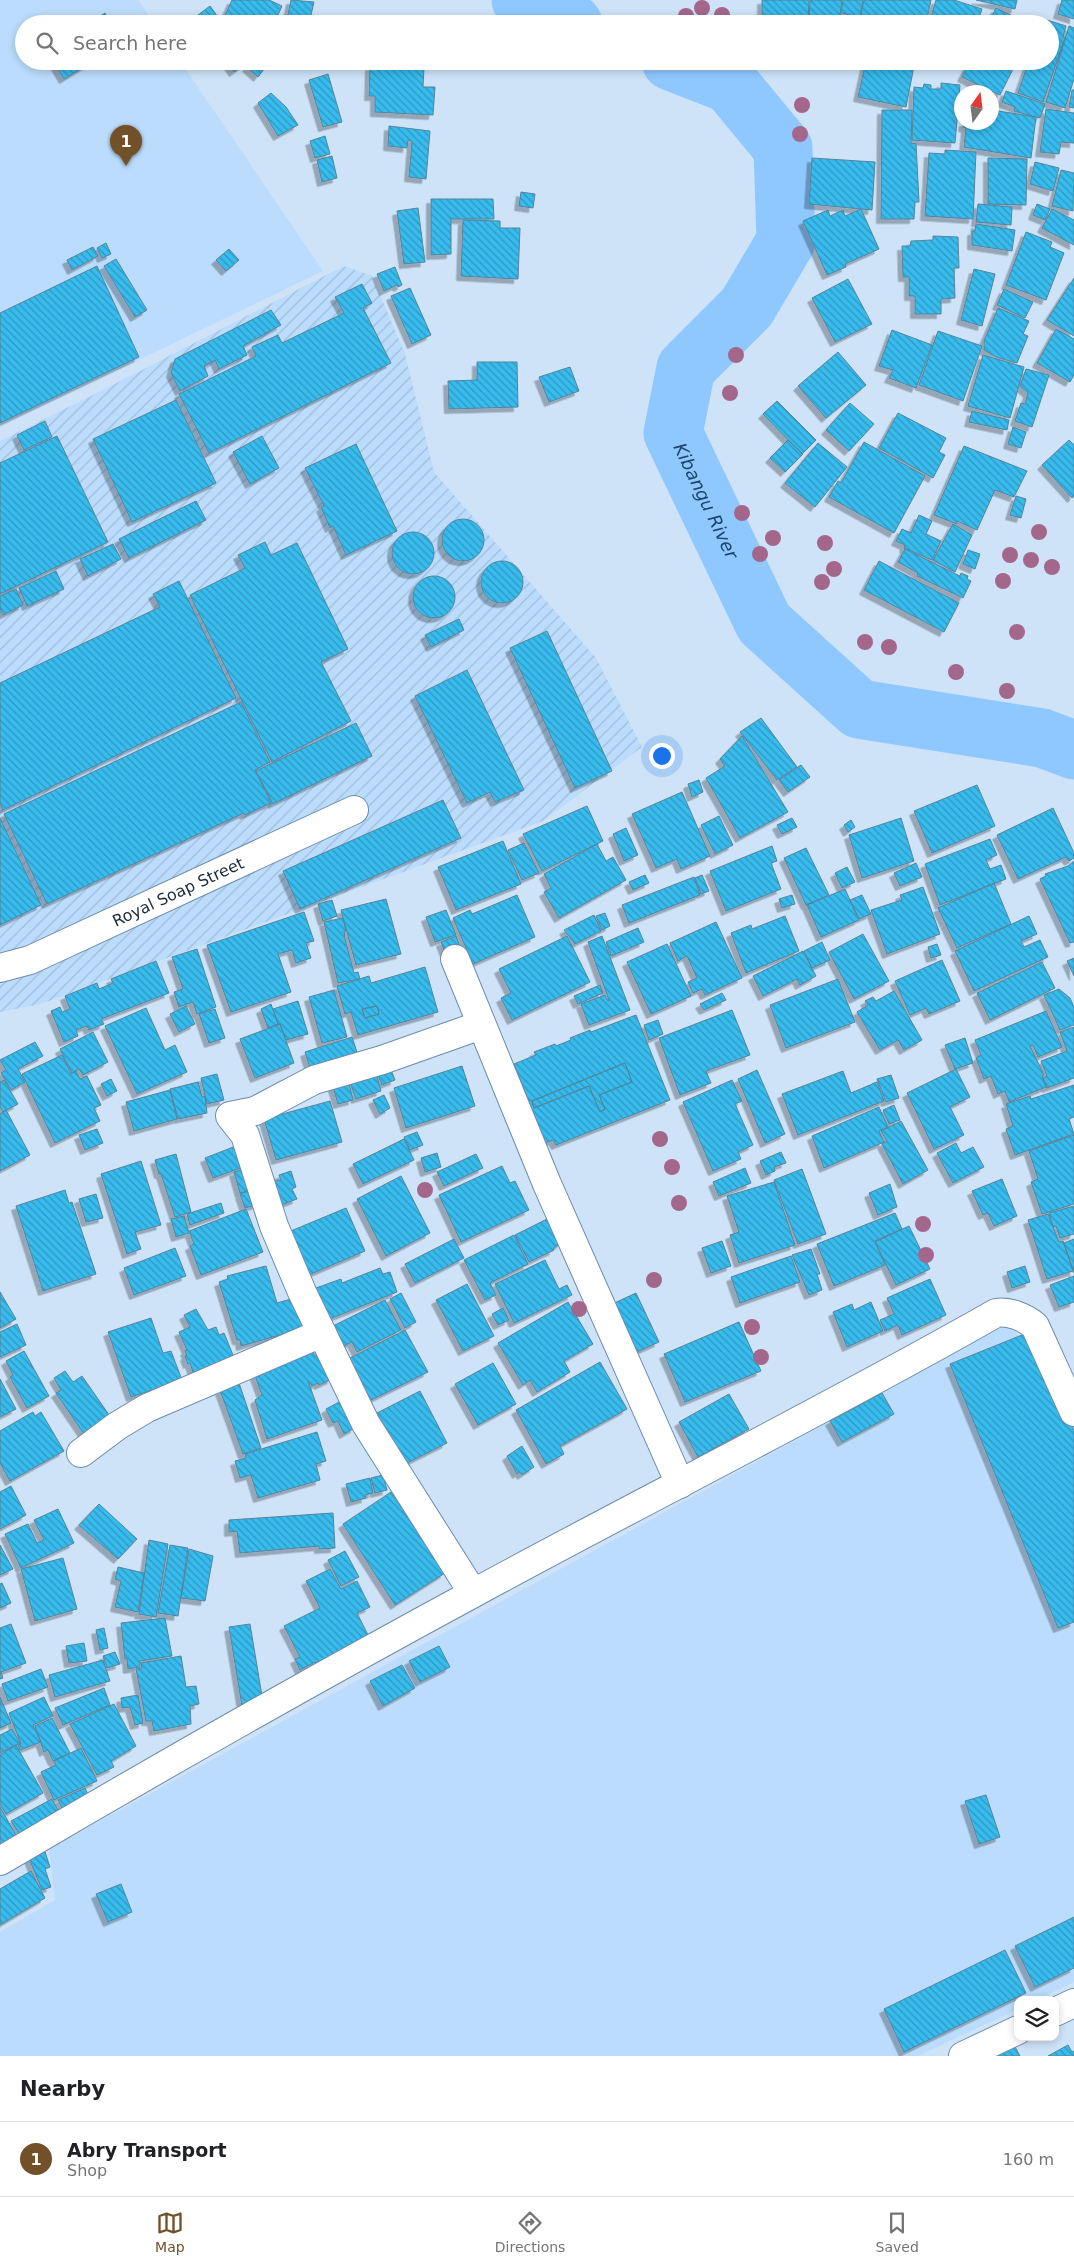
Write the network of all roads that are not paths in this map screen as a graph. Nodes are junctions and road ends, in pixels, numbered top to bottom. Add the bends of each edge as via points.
1 (354, 810) dead end
2 (455, 959) dead end
3 (0, 968) edge
4 (482, 1025) junction
5 (322, 1333) junction
6 (1074, 1412) edge
7 (81, 1453) dead end
8 (680, 1484) junction
9 (473, 1593) junction
10 (0, 1861) edge
11 (1074, 2003) edge
12 (1059, 2010) edge
13 (1014, 2032) edge
14 (963, 2056) edge

1 - 3 street, Royal Soap Street via 30,960
2 - 4 street
4 - 5 street via 314,1080 255,1111 230,1116 245,1135 274,1226
4 - 8 street via 547,1184
5 - 7 street via 147,1408
5 - 9 street via 366,1424
6 - 8 street via 1035,1326 1011,1314 996,1312 825,1408
8 - 9 street
9 - 10 street via 168,1761
11 - 12 street
13 - 14 street

